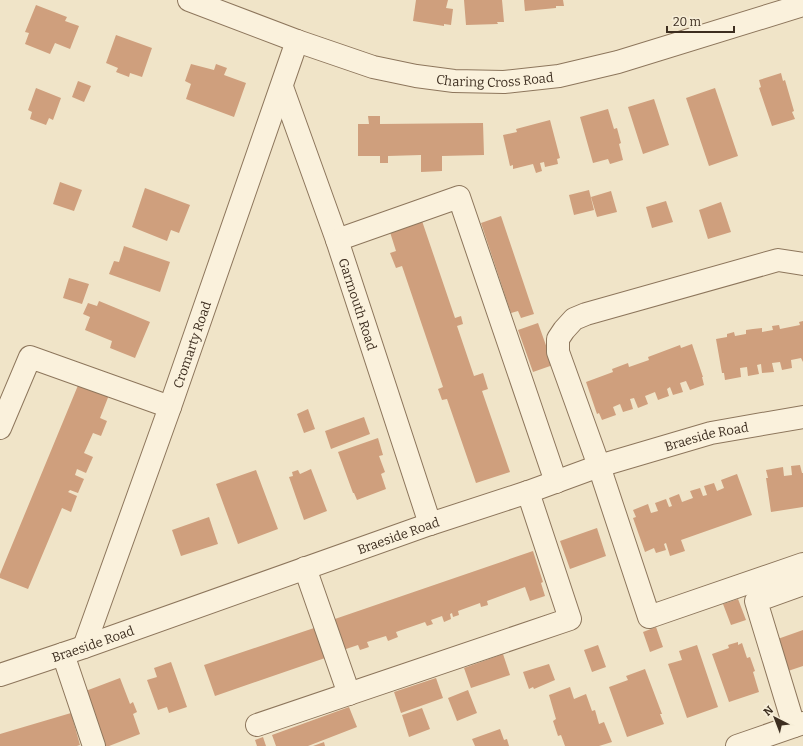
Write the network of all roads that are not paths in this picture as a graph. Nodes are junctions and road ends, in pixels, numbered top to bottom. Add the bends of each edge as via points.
1 (189, 0) edge
2 (803, 5) edge
3 (298, 41) junction
4 (282, 86) junction
5 (337, 240) junction
6 (803, 264) edge
7 (170, 408) junction
8 (803, 417) edge
9 (0, 428) edge
10 (599, 466) junction
11 (556, 482) junction
12 (528, 492) junction
13 (430, 524) junction
14 (803, 564) edge
15 (305, 568) junction
16 (803, 584) edge
17 (84, 647) junction
18 (63, 654) junction
19 (0, 675) edge
20 (349, 694) junction
21 (257, 725) dead end
22 (799, 725) edge
23 (94, 746) edge
24 (737, 746) edge

1 - 3 street, Charing Cross Road
2 - 3 street, Charing Cross Road via 618,62 559,76 504,82 454,81 416,76 373,67
3 - 4 street, Cromarty Road
4 - 5 street, Garmouth Road
4 - 7 street, Cromarty Road
5 - 11 street via 459,197
5 - 13 street, Garmouth Road
6 - 10 street via 778,260 574,319 558,339 558,352
7 - 9 street via 30,357
7 - 17 street, Cromarty Road
8 - 10 street, Braeside Road via 711,433
10 - 11 street, Braeside Road
10 - 14 street via 649,617
11 - 12 street, Braeside Road
12 - 13 street, Braeside Road
12 - 20 street via 570,619
13 - 15 street, Braeside Road
15 - 17 street, Braeside Road
15 - 20 street
16 - 22 street via 756,601
17 - 18 street, Braeside Road
18 - 19 street, Braeside Road
18 - 23 street
20 - 21 street
22 - 24 street

